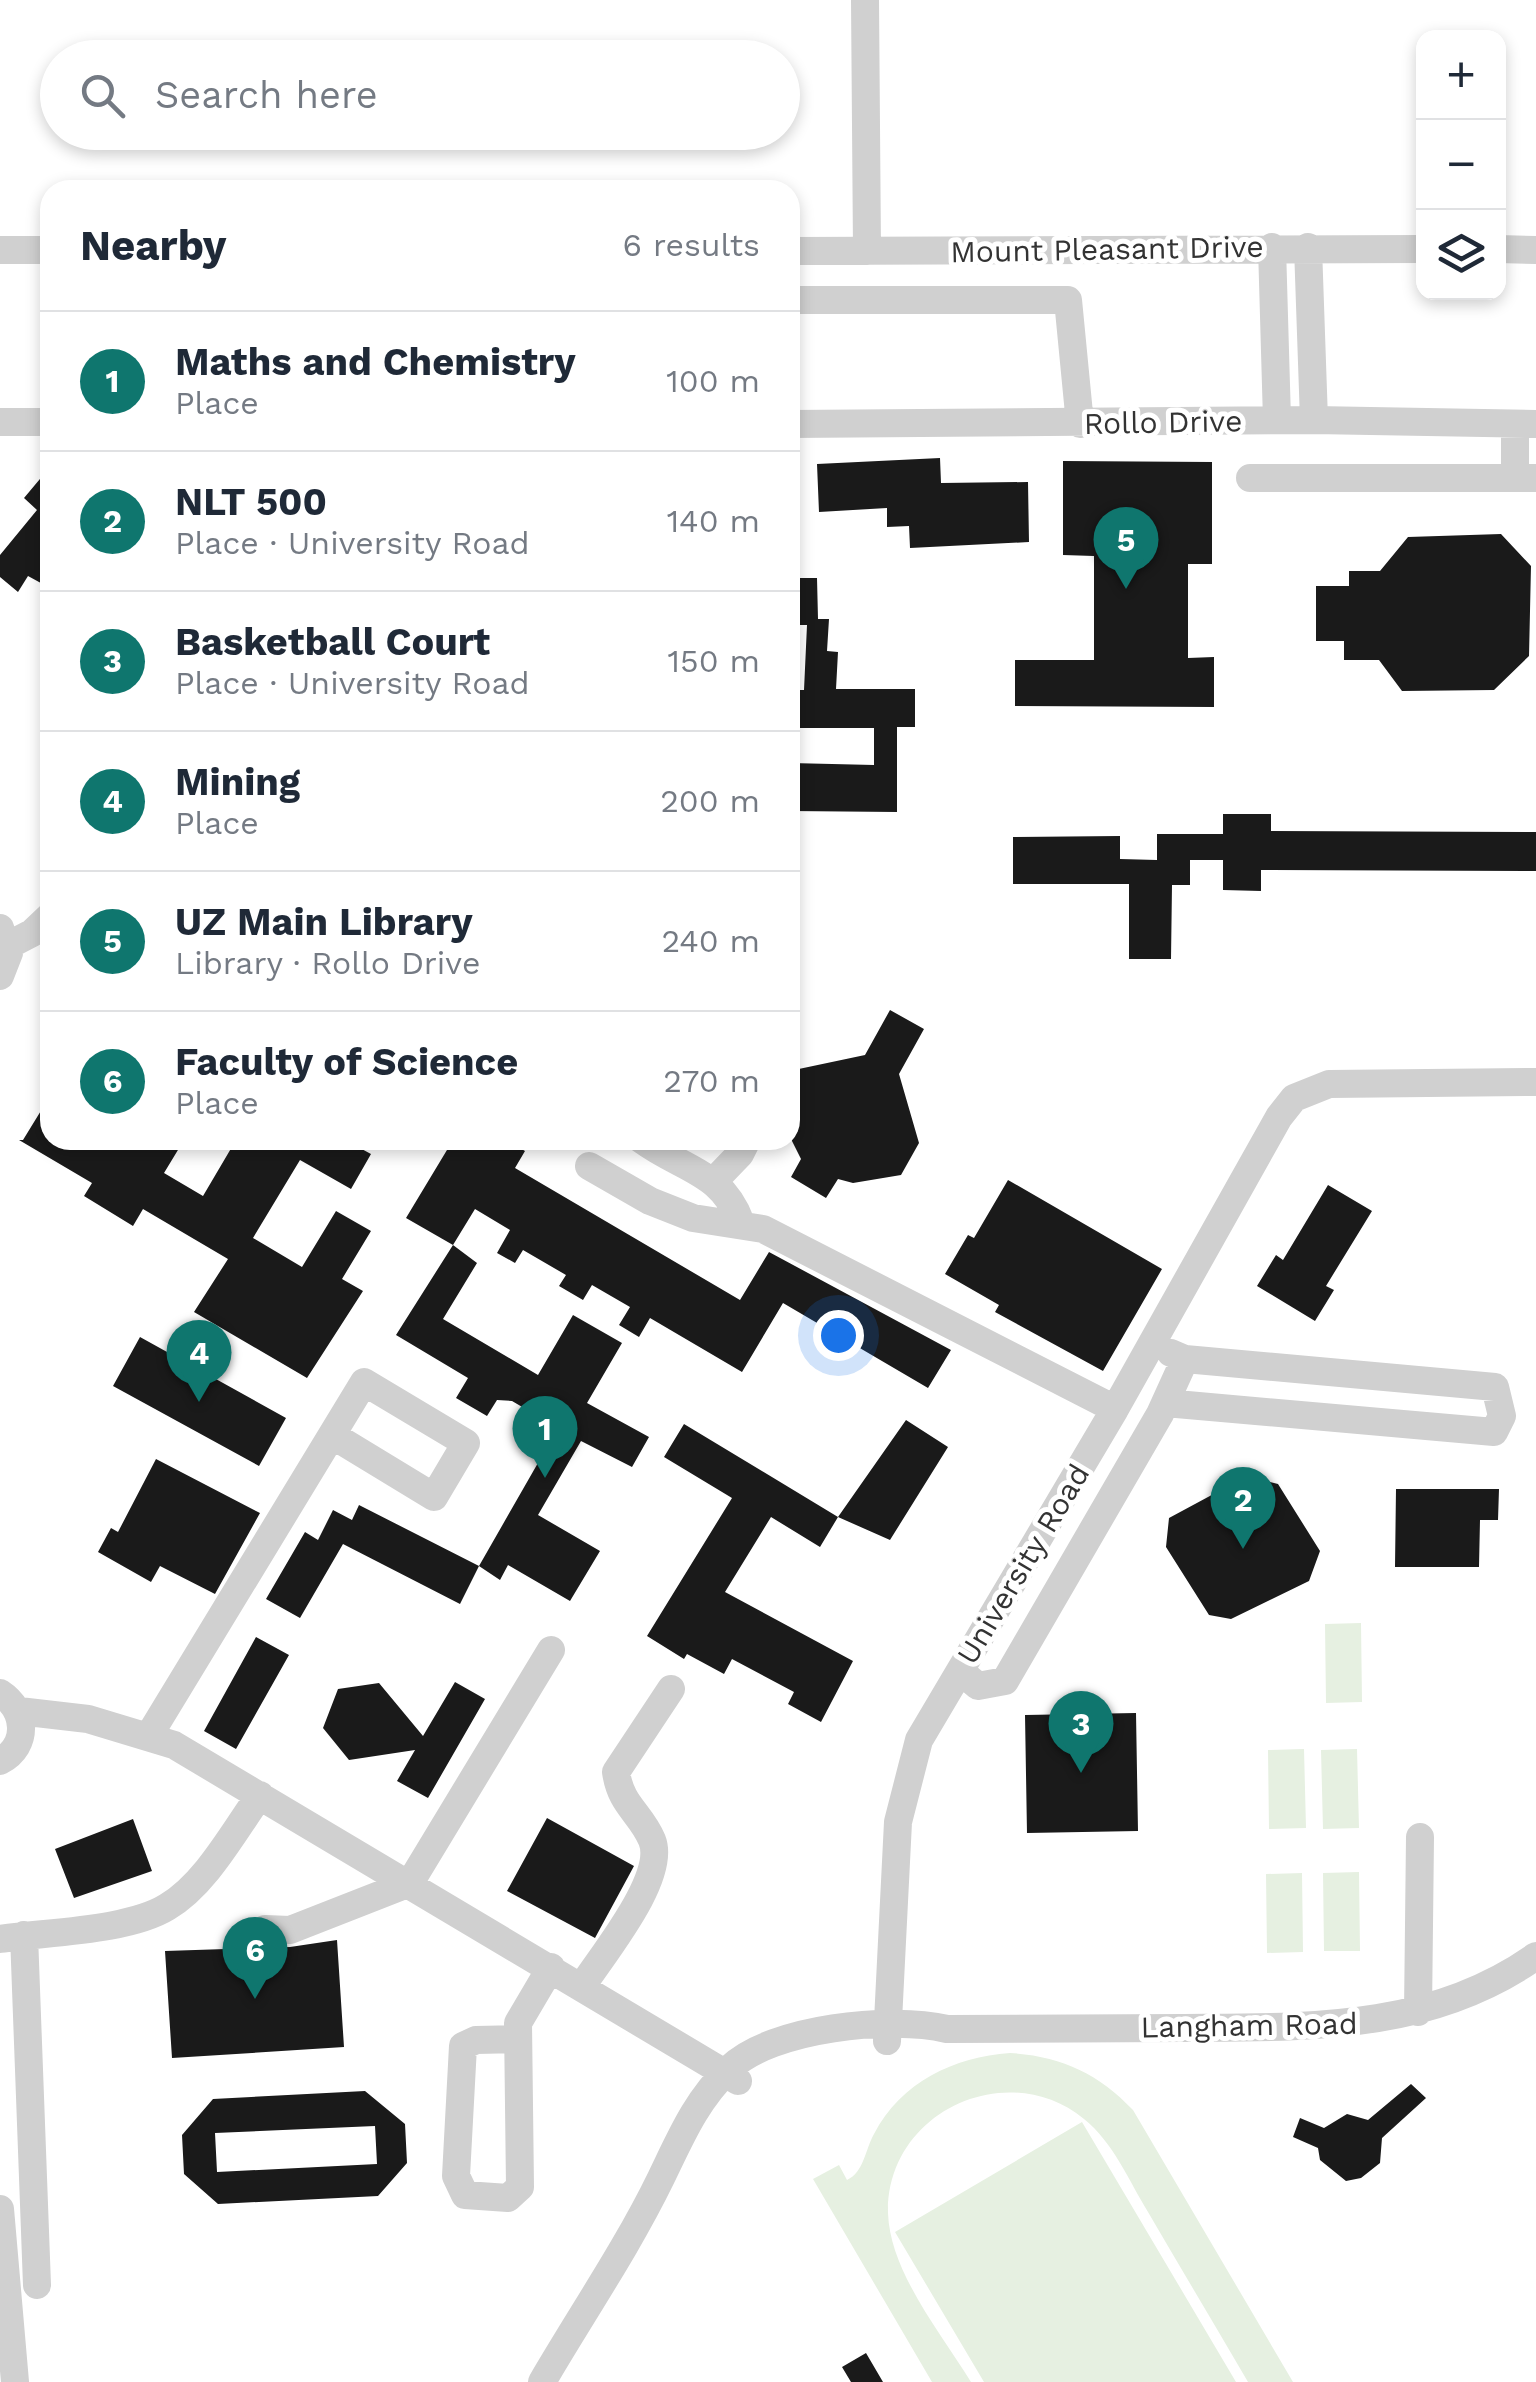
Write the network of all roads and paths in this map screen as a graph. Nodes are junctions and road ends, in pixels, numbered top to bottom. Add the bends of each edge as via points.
1 (865, 0) edge
2 (1272, 247) junction
3 (1308, 247) junction
4 (1416, 248) edge
5 (0, 250) edge
6 (40, 250) edge
7 (1506, 250) edge
8 (1536, 250) edge
9 (800, 251) edge
10 (867, 251) junction
11 (800, 300) edge
12 (1277, 420) junction
13 (1314, 420) junction
14 (0, 422) edge
15 (40, 422) edge
16 (800, 424) edge
17 (1080, 424) junction
18 (1525, 424) edge
19 (1250, 478) dead end
20 (1526, 478) edge
21 (40, 926) edge
22 (4, 936) edge
23 (0, 976) edge
24 (1536, 1082) edge
25 (679, 1150) edge
26 (742, 1150) edge
27 (589, 1166) dead end
28 (715, 1180) junction
29 (740, 1223) junction
30 (1151, 1344) junction
31 (1185, 1359) junction
32 (1165, 1403) junction
33 (1115, 1410) junction
34 (332, 1435) junction
35 (551, 1650) dead end
36 (960, 1671) junction
37 (670, 1689) dead end
38 (5, 1697) edge
39 (88, 1719) junction
40 (150, 1734) junction
41 (6, 1758) edge
42 (260, 1795) junction
43 (1420, 1837) dead end
44 (410, 1883) junction
45 (265, 1928) dead end
46 (12, 1937) edge
47 (1536, 1956) edge
48 (551, 1966) junction
49 (582, 1985) junction
50 (1418, 2012) junction
51 (886, 2031) junction
52 (516, 2039) junction
53 (732, 2076) junction
54 (0, 2208) edge
55 (1, 2241) edge
56 (37, 2286) dead end
57 (15, 2382) edge
58 (542, 2382) edge

1 - 10 street
2 - 3 street, Mount Pleasant Drive
2 - 10 street, Mount Pleasant Drive
2 - 12 street
3 - 4 street, Mount Pleasant Drive
3 - 13 street
5 - 6 street
7 - 8 street
9 - 10 street, Mount Pleasant Drive
11 - 17 street via 1068,300
12 - 13 street, Rollo Drive
12 - 17 street, Rollo Drive
13 - 18 street, Rollo Drive
14 - 15 street
16 - 17 street, Rollo Drive
18 - 20 street
19 - 20 street
21 - 22 street via 32,934
22 - 23 street via 8,963
24 - 30 street, University Road via 1329,1084 1294,1098
25 - 28 street
26 - 28 street
27 - 29 street via 693,1218
28 - 29 street
29 - 33 street
30 - 31 street
30 - 33 street, University Road
31 - 32 street
31 - 32 street via 1494,1387 1502,1416 1494,1432
32 - 36 street via 1004,1681 978,1686
33 - 36 street, University Road
34 - 34 street via 364,1382 466,1444 434,1496
34 - 40 street
35 - 44 street
36 - 51 street, University Road via 918,1740 904,1792
37 - 49 street via 616,1772 619,1795 653,1842 652,1876
38 - 39 street
38 - 41 street via 22,1724
39 - 40 street
39 - 41 street via 50,1730
40 - 42 street
42 - 44 street
42 - 46 street via 201,1875 166,1908
43 - 50 street
44 - 45 street via 290,1930
44 - 48 street
46 - 56 street
47 - 50 street, Langham Road via 1474,1992
48 - 49 street
48 - 52 street via 526,2005
49 - 53 street
50 - 51 street, Langham Road via 1311,2027
51 - 53 street via 789,2039 750,2054
52 - 52 street via 520,2187 508,2198 465,2195 456,2176 463,2046
53 - 58 street via 676,2140
54 - 55 street
55 - 57 street

